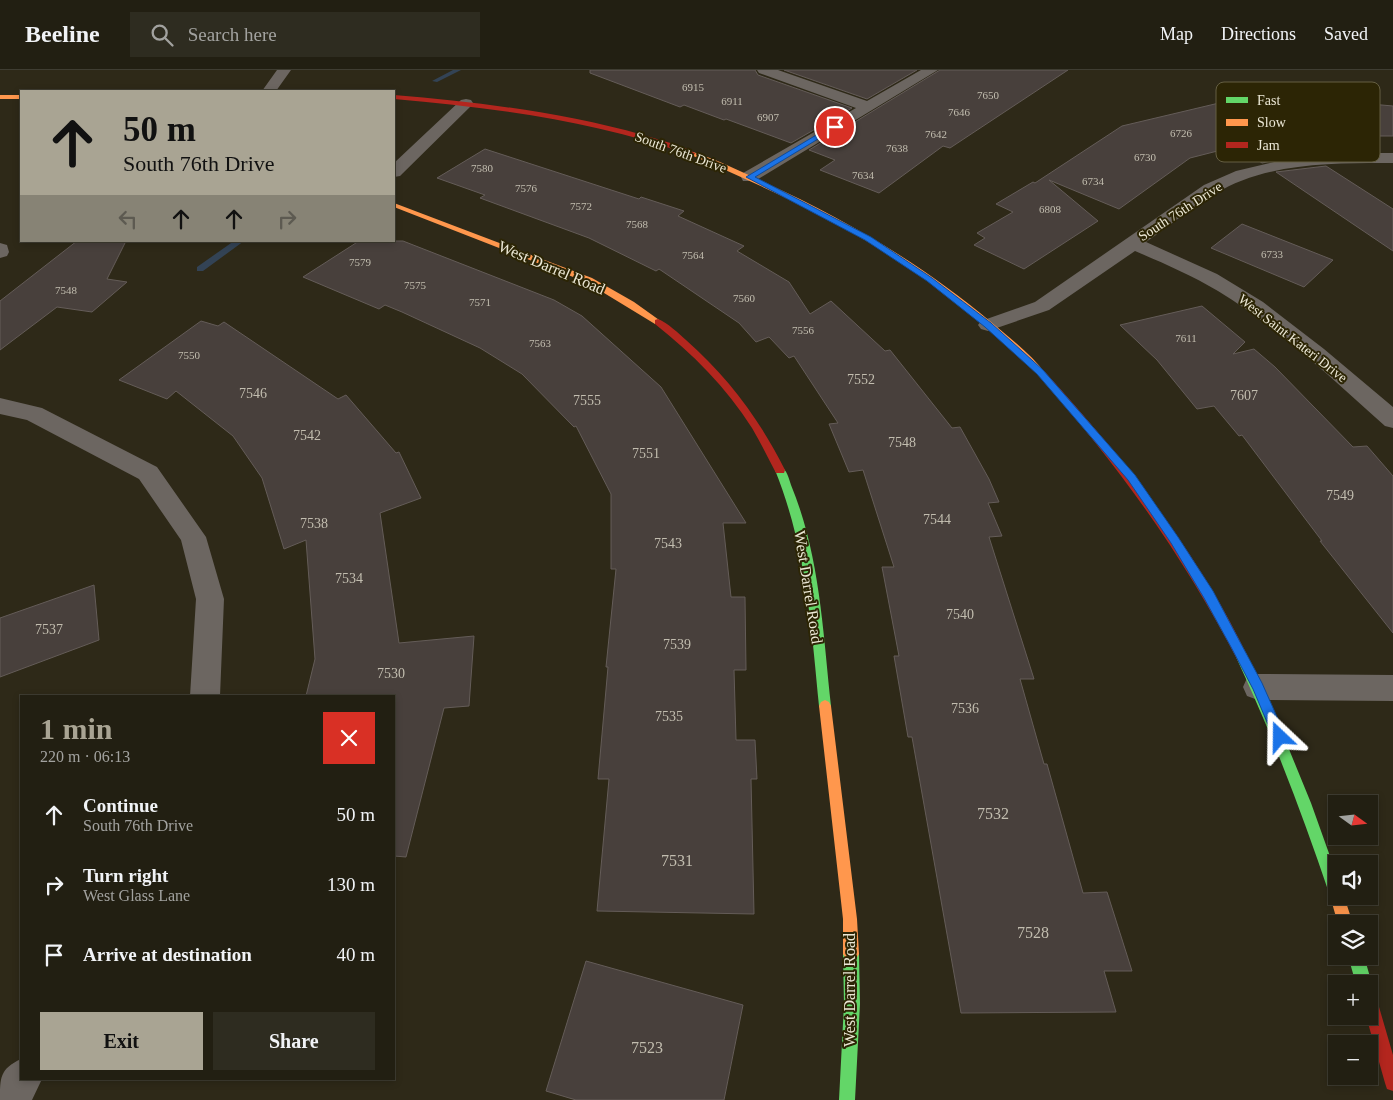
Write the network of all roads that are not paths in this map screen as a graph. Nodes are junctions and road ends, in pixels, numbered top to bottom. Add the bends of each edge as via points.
1 (284, 70) edge
2 (764, 70) edge
3 (931, 70) edge
4 (270, 90) edge
5 (0, 97) edge
6 (20, 97) edge
7 (395, 97) edge
8 (466, 103) junction
9 (869, 106) junction
10 (1380, 158) edge
11 (1393, 158) edge
12 (1295, 162) edge
13 (395, 171) edge
14 (749, 177) junction
15 (395, 205) edge
16 (1132, 243) junction
17 (988, 325) junction
18 (0, 406) edge
19 (1393, 420) edge
20 (1258, 687) junction
21 (1393, 688) edge
22 (205, 695) edge
23 (1328, 867) edge
24 (1376, 1025) edge
25 (21, 1080) edge
26 (1393, 1083) edge
27 (8, 1100) edge
28 (847, 1100) edge

1 - 4 street
2 - 9 street
3 - 9 street
5 - 6 street
7 - 8 street, South 76th Drive
8 - 13 street
8 - 14 street, South 76th Drive via 561,116 647,138
9 - 14 street
10 - 11 street, South 76th Drive
12 - 16 street, South 76th Drive via 1242,175 1210,189
14 - 17 street, South 76th Drive via 868,238 930,279
15 - 28 street, West Darrel Road via 523,253 600,286 655,318 722,381 760,432 788,487 804,541 812,590 850,919 852,1004
16 - 17 street, South 76th Drive via 1042,306
16 - 19 street, West Saint Kateri Drive via 1235,292 1266,313
17 - 20 street, South 76th Drive via 1040,372 1131,477 1208,595
18 - 22 street via 34,414 148,473 192,537 210,599
20 - 21 street
20 - 23 street, South 76th Drive via 1312,817
24 - 26 street
25 - 27 street

